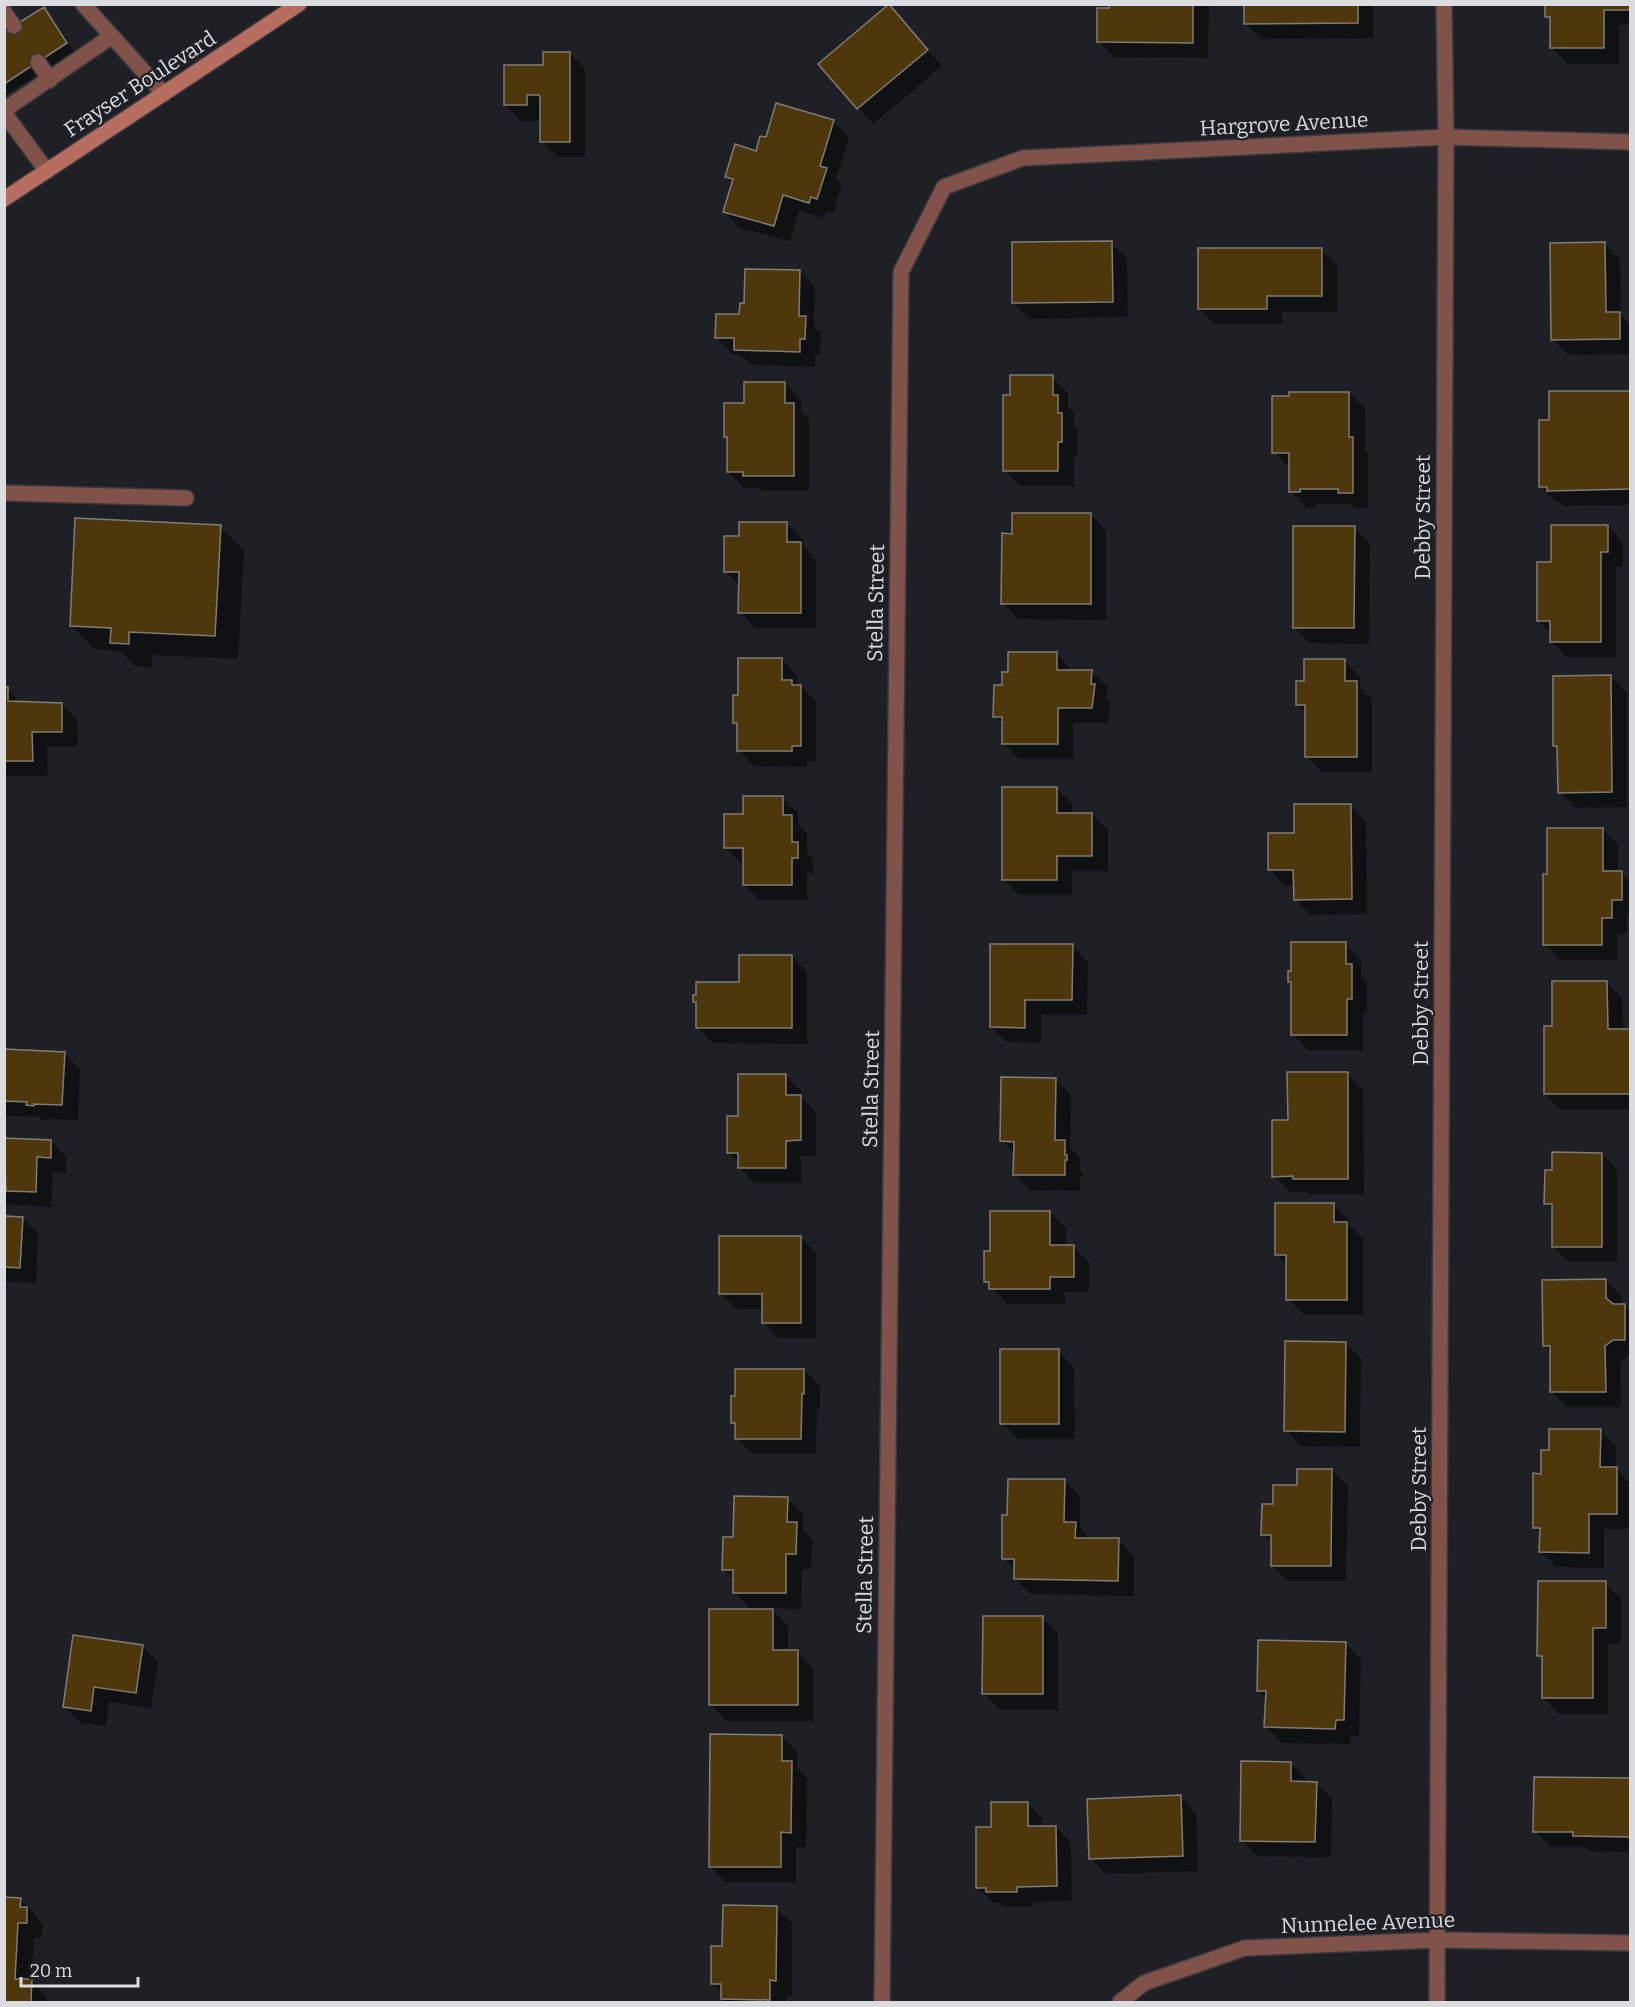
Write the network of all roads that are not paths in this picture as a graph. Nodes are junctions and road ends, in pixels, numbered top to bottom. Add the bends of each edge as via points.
1 (14, 4) edge
2 (82, 4) edge
3 (299, 4) edge
4 (1444, 4) edge
5 (4, 11) edge
6 (14, 26) dead end
7 (112, 36) junction
8 (38, 62) dead end
9 (50, 80) junction
10 (164, 94) junction
11 (4, 112) edge
12 (1446, 137) junction
13 (1630, 142) edge
14 (47, 171) junction
15 (944, 187) joint
16 (4, 199) edge
17 (4, 493) edge
18 (186, 498) dead end
19 (1438, 1940) junction
20 (1630, 1943) edge
21 (882, 2002) edge
22 (1120, 2002) edge
23 (1437, 2002) edge

1 - 5 street
2 - 7 street
3 - 10 main road, Frayser Boulevard
4 - 12 street, Debby Street
5 - 6 street
7 - 9 street
7 - 10 street
8 - 9 street
9 - 11 street
10 - 14 main road, Frayser Boulevard
11 - 14 street
12 - 13 street, Hargrove Avenue
12 - 15 street, Hargrove Avenue via 1023,159
12 - 19 street, Debby Street
14 - 16 main road, Frayser Boulevard
15 - 21 street, Stella Street via 901,272
17 - 18 street
19 - 20 street, Nunnelee Avenue
19 - 22 street, Nunnelee Avenue via 1245,1948 1144,1983
19 - 23 street, Debby Street

